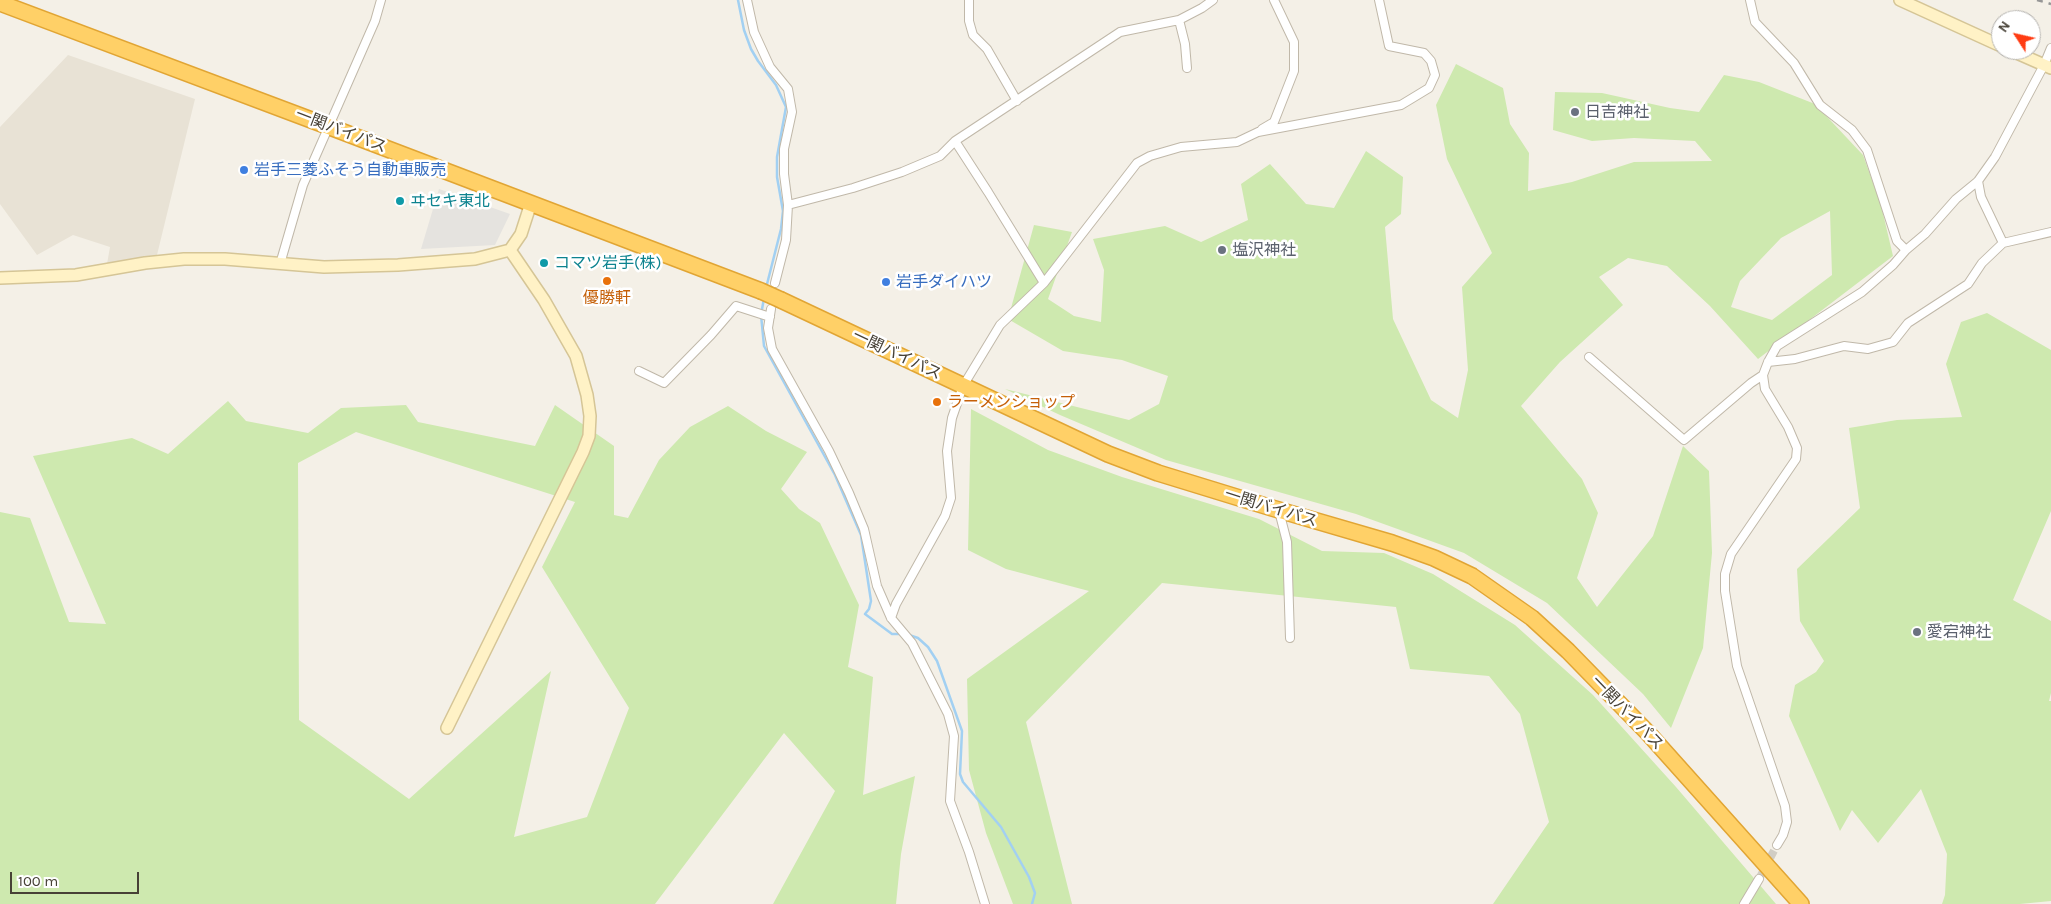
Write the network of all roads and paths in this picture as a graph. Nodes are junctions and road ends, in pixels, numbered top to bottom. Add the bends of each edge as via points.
1 (381, 0) edge
2 (747, 0) edge
3 (969, 0) edge
4 (1213, 0) edge
5 (1274, 0) edge
6 (1379, 0) edge
7 (1750, 0) edge
8 (1900, 0) edge
9 (0, 3) edge
10 (1179, 20) junction
11 (1991, 41) edge
12 (2051, 48) edge
13 (2032, 60) edge
14 (2047, 67) edge
15 (1187, 68) dead end
16 (1016, 100) junction
17 (330, 127) junction
18 (1258, 132) junction
19 (955, 141) junction
20 (1978, 181) junction
21 (531, 203) junction
22 (788, 205) junction
23 (2050, 234) edge
24 (2002, 244) junction
25 (510, 250) junction
26 (1906, 250) junction
27 (280, 264) junction
28 (0, 278) edge
29 (775, 283) dead end
30 (1044, 283) junction
31 (774, 309) junction
32 (1589, 356) dead end
33 (1768, 362) junction
34 (639, 371) dead end
35 (1763, 375) junction
36 (963, 386) junction
37 (1279, 510) junction
38 (891, 618) junction
39 (1290, 638) dead end
40 (447, 728) dead end
41 (1777, 845) tunnel mouth
42 (1759, 879) tunnel mouth
43 (985, 904) edge
44 (1744, 904) edge
45 (1801, 904) edge

1 - 17 street
2 - 22 street via 754,32 770,67 788,89 792,112 784,149
3 - 16 street via 973,35 987,49
4 - 10 street
5 - 18 street via 1294,42 1294,72 1274,122
6 - 18 street via 1389,46 1424,53 1431,61 1435,75 1429,88 1401,105
7 - 26 street via 1755,22 1794,63 1820,105 1852,130 1868,150 1898,241
8 - 11 street
9 - 17 highway, 一関バイパス
10 - 15 street
10 - 16 street via 1120,32
12 - 14 street
13 - 14 street
14 - 20 street
16 - 19 street
17 - 21 highway, 一関バイパス
17 - 27 street via 304,184
18 - 30 street via 1237,142 1181,147 1137,163
19 - 22 street via 940,156 902,172
19 - 30 street
20 - 24 street via 1981,198
20 - 26 street
21 - 25 street via 521,234
21 - 31 highway, 一関バイパス, bridge via 761,292
22 - 29 street via 786,240
23 - 24 street
24 - 33 street via 1982,263 1968,284 1908,323 1893,342 1868,349 1844,346 1795,359
25 - 27 street via 476,258 398,265 324,268
25 - 40 street via 576,356 587,395 589,436
26 - 33 street via 1862,292 1777,346
27 - 28 street via 184,258 76,275
30 - 36 street via 1000,325
31 - 34 street via 736,306 664,383
31 - 36 highway, 一関バイパス
31 - 38 street via 768,328 772,349 849,493 864,529 877,586
32 - 35 street via 1684,440
33 - 35 street
35 - 41 street via 1765,389 1797,448 1796,459 1731,554 1724,590 1737,666 1785,806 1787,822
36 - 37 highway, 一関バイパス via 1108,454
36 - 38 street via 952,418 947,452 951,498 945,516
37 - 39 street via 1287,542
37 - 45 highway, 一関バイパス via 1434,558 1472,576 1532,618 1648,733
38 - 43 street via 910,640 950,722 954,736 950,801 970,852
42 - 44 street

